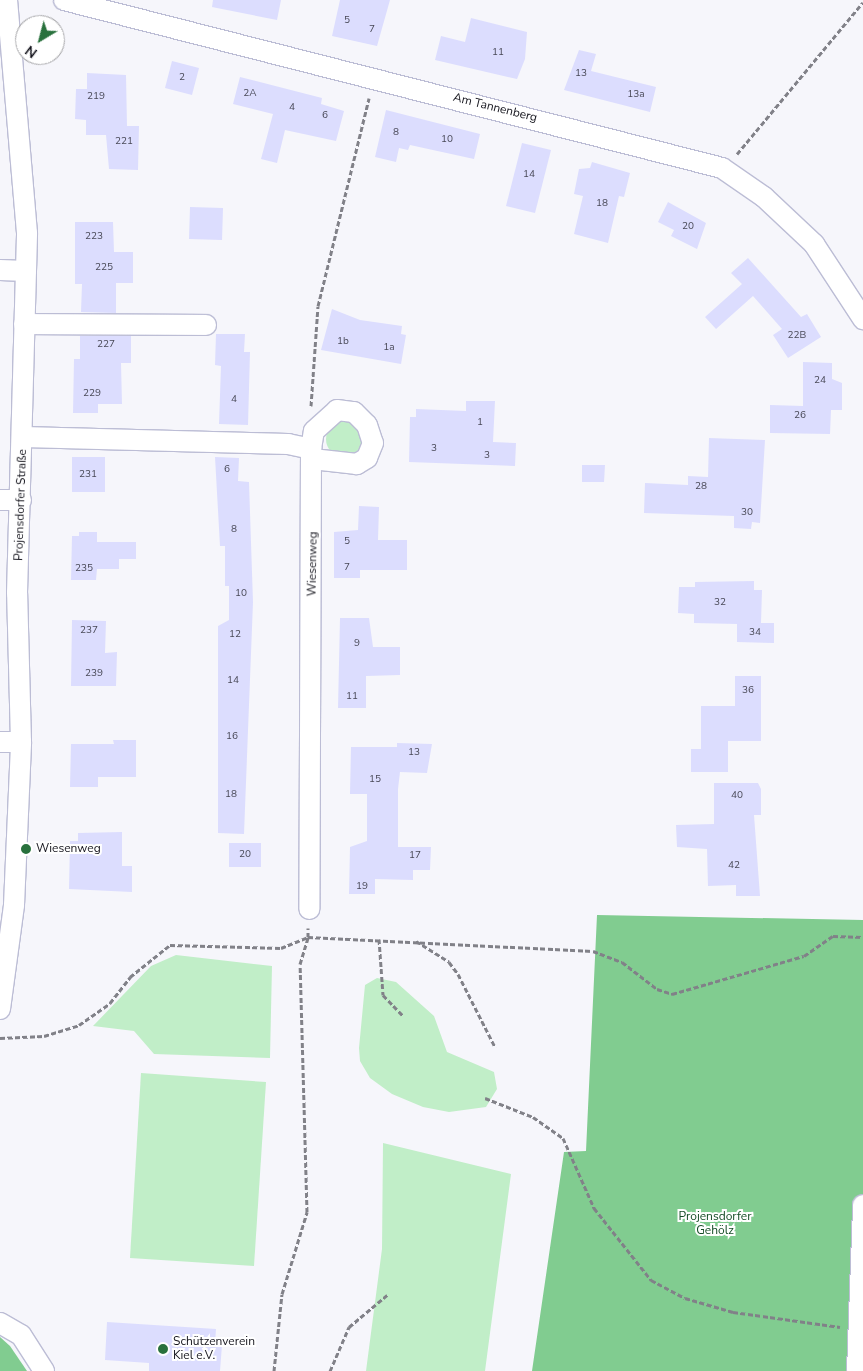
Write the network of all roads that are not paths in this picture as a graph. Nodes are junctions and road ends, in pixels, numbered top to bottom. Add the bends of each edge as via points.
1 (7, 0) edge
2 (64, 0) edge
3 (0, 270) edge
4 (26, 270) junction
5 (863, 319) edge
6 (24, 324) junction
7 (206, 325) dead end
8 (23, 437) junction
9 (0, 500) edge
10 (21, 500) junction
11 (9, 615) edge
12 (0, 742) edge
13 (21, 742) junction
14 (309, 909) dead end
15 (0, 1009) edge
16 (863, 1205) edge
17 (0, 1324) edge
18 (44, 1371) edge
19 (857, 1371) edge

1 - 4 street, Projensdorfer Straße via 17,79
2 - 5 street, Am Tannenberg via 722,168 764,197 814,244
3 - 4 street
4 - 6 street, Projensdorfer Straße
6 - 7 street
6 - 8 street, Projensdorfer Straße
8 - 10 street, Projensdorfer Straße
8 - 14 street, Wiesenweg via 312,446
9 - 10 street
10 - 11 street, Projensdorfer Straße
11 - 13 street, Projensdorfer Straße
12 - 13 street
13 - 15 street, Projensdorfer Straße via 14,905
16 - 19 street
17 - 18 street via 21,1335

